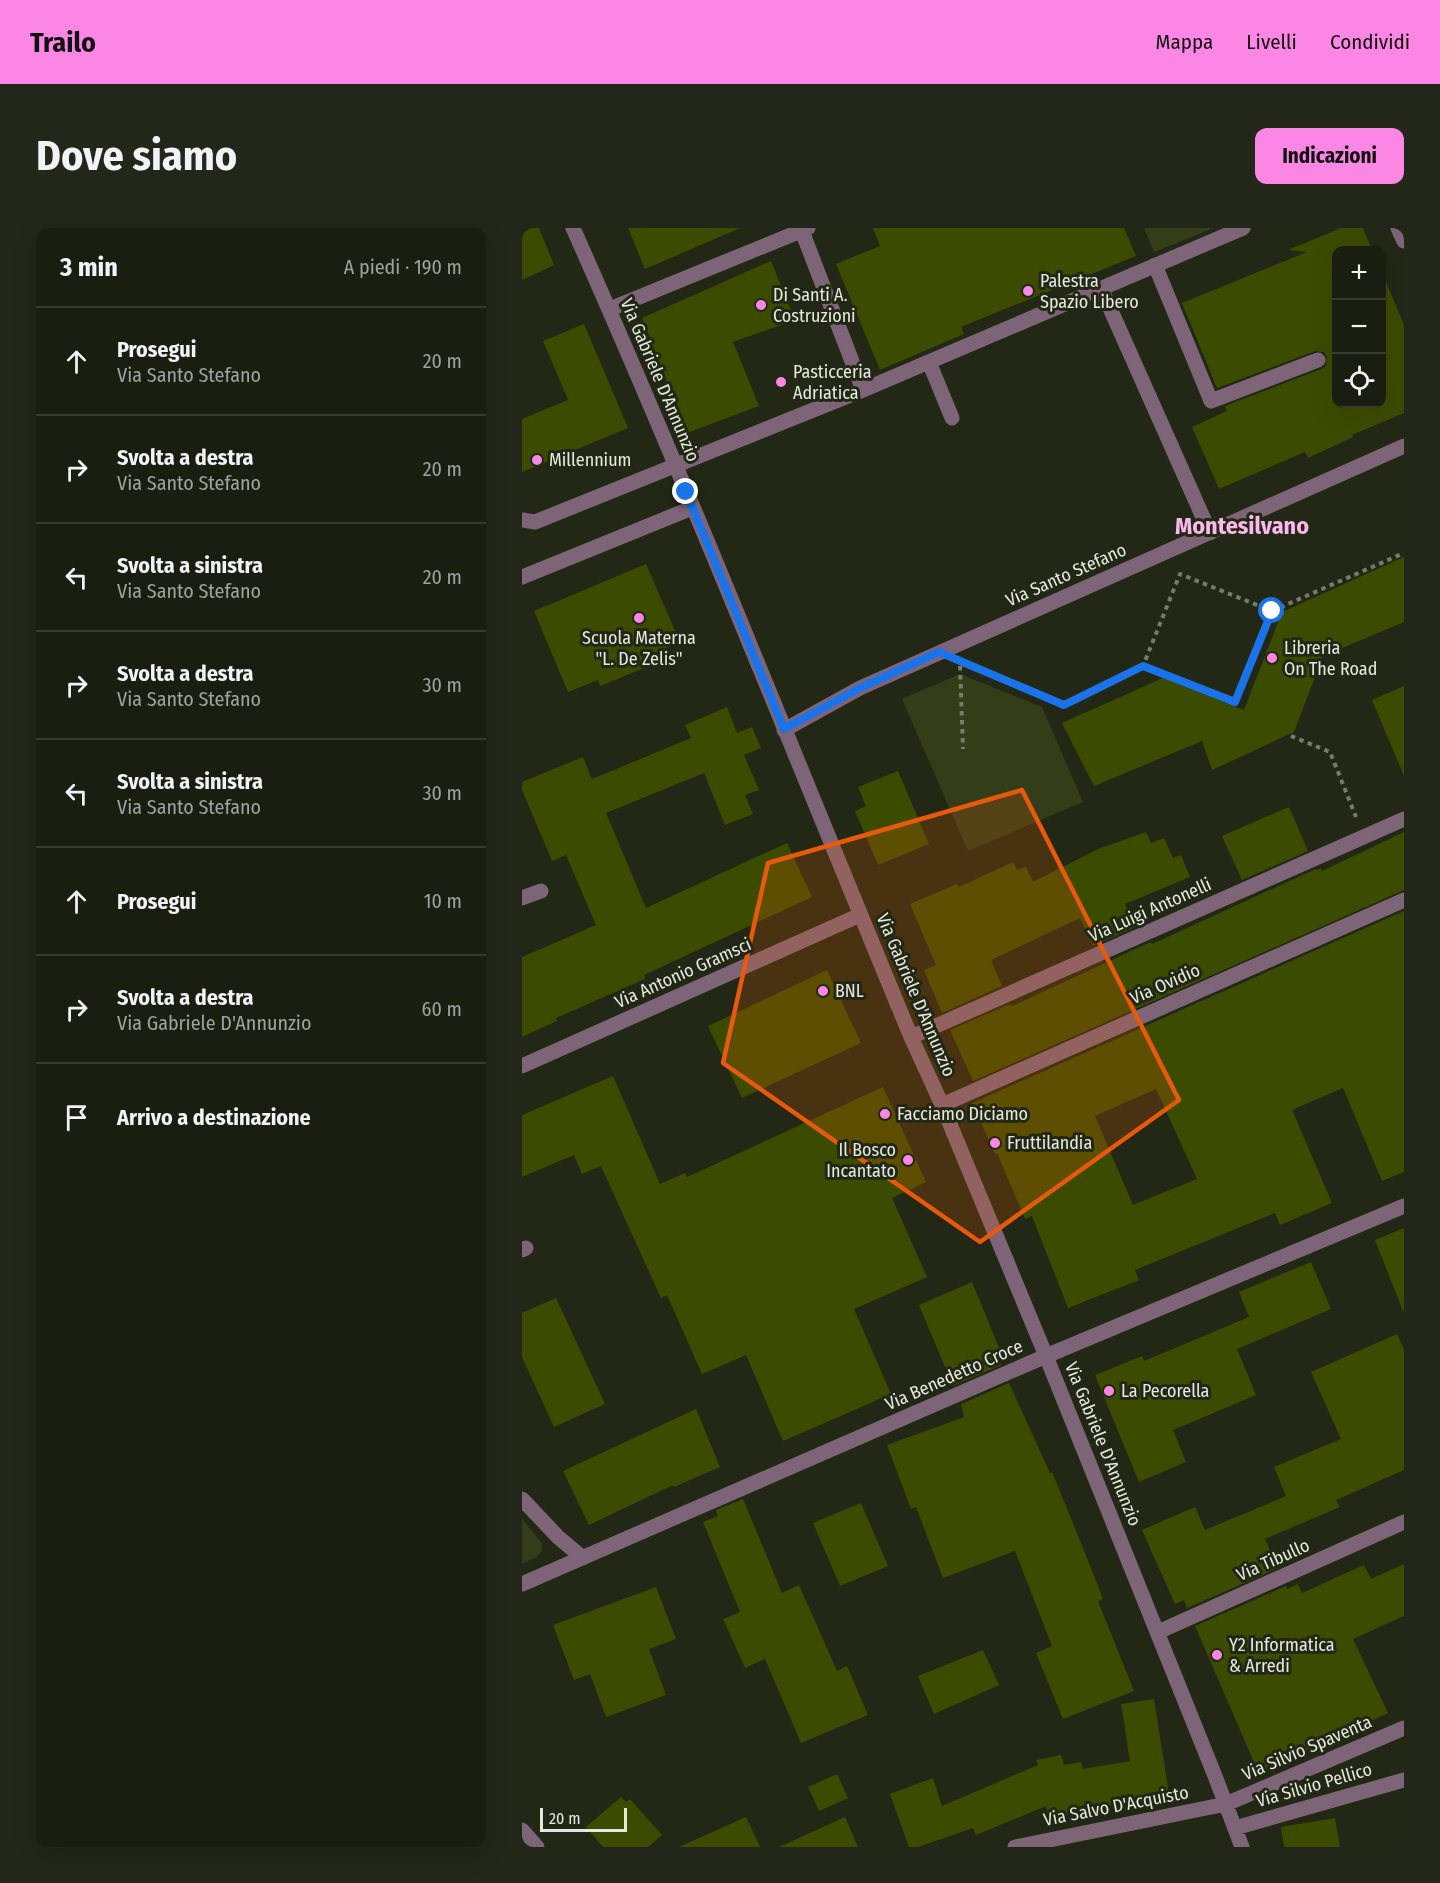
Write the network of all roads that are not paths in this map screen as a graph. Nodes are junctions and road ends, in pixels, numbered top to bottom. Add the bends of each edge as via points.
1 (573, 228) edge
2 (1243, 228) edge
3 (1398, 228) edge
4 (805, 229) edge
5 (1404, 241) edge
6 (1155, 266) junction
7 (1101, 288) junction
8 (610, 309) junction
9 (1318, 360) dead end
10 (928, 362) junction
11 (863, 390) junction
12 (952, 418) dead end
13 (1404, 447) edge
14 (674, 465) junction
15 (692, 508) junction
16 (522, 520) edge
17 (1209, 533) junction
18 (522, 577) edge
19 (784, 729) junction
20 (1404, 819) edge
21 (541, 891) dead end
22 (522, 898) edge
23 (1404, 900) edge
24 (860, 915) junction
25 (911, 1037) junction
26 (522, 1066) edge
27 (942, 1105) junction
28 (1404, 1206) edge
29 (1046, 1356) junction
30 (522, 1499) edge
31 (1404, 1522) edge
32 (584, 1558) junction
33 (522, 1584) edge
34 (1158, 1632) junction
35 (1404, 1728) edge
36 (1404, 1780) edge
37 (1226, 1804) junction
38 (1235, 1828) junction
39 (522, 1830) edge
40 (537, 1847) edge
41 (1014, 1847) edge
42 (1242, 1847) edge

1 - 8 street, Via Gabriele D'Annunzio
2 - 6 street
3 - 5 street
4 - 8 street
4 - 11 street
6 - 7 street
6 - 9 street via 1211,401
7 - 10 street
7 - 17 street
8 - 14 street, Via Gabriele D'Annunzio
10 - 11 street
10 - 12 street
11 - 14 street
13 - 17 street, Via Santo Stefano
14 - 15 street, Via Gabriele D'Annunzio
14 - 16 street via 535,522
15 - 18 street
15 - 19 street, Via Gabriele D'Annunzio
17 - 19 street, Via Santo Stefano via 860,688
19 - 24 street, Via Gabriele D'Annunzio
20 - 25 street, Via Luigi Antonelli
21 - 22 street
23 - 27 street, Via Ovidio
24 - 25 street, Via Gabriele D'Annunzio
24 - 26 street, Via Antonio Gramsci
25 - 27 street, Via Gabriele D'Annunzio
27 - 29 street, Via Gabriele D'Annunzio
28 - 29 street, Via Benedetto Croce
29 - 32 street, Via Benedetto Croce
29 - 34 street, Via Gabriele D'Annunzio
30 - 32 street
31 - 34 street, Via Tibullo
32 - 33 street, Via Benedetto Croce
34 - 37 street, Via Gabriele D'Annunzio
35 - 37 street, Via Silvio Spaventa
36 - 38 street, Via Silvio Pellico
37 - 38 street, Via Gabriele D'Annunzio
37 - 41 street, Via Salvo D'Acquisto
38 - 42 street, Via Gabriele D'Annunzio
39 - 40 street

